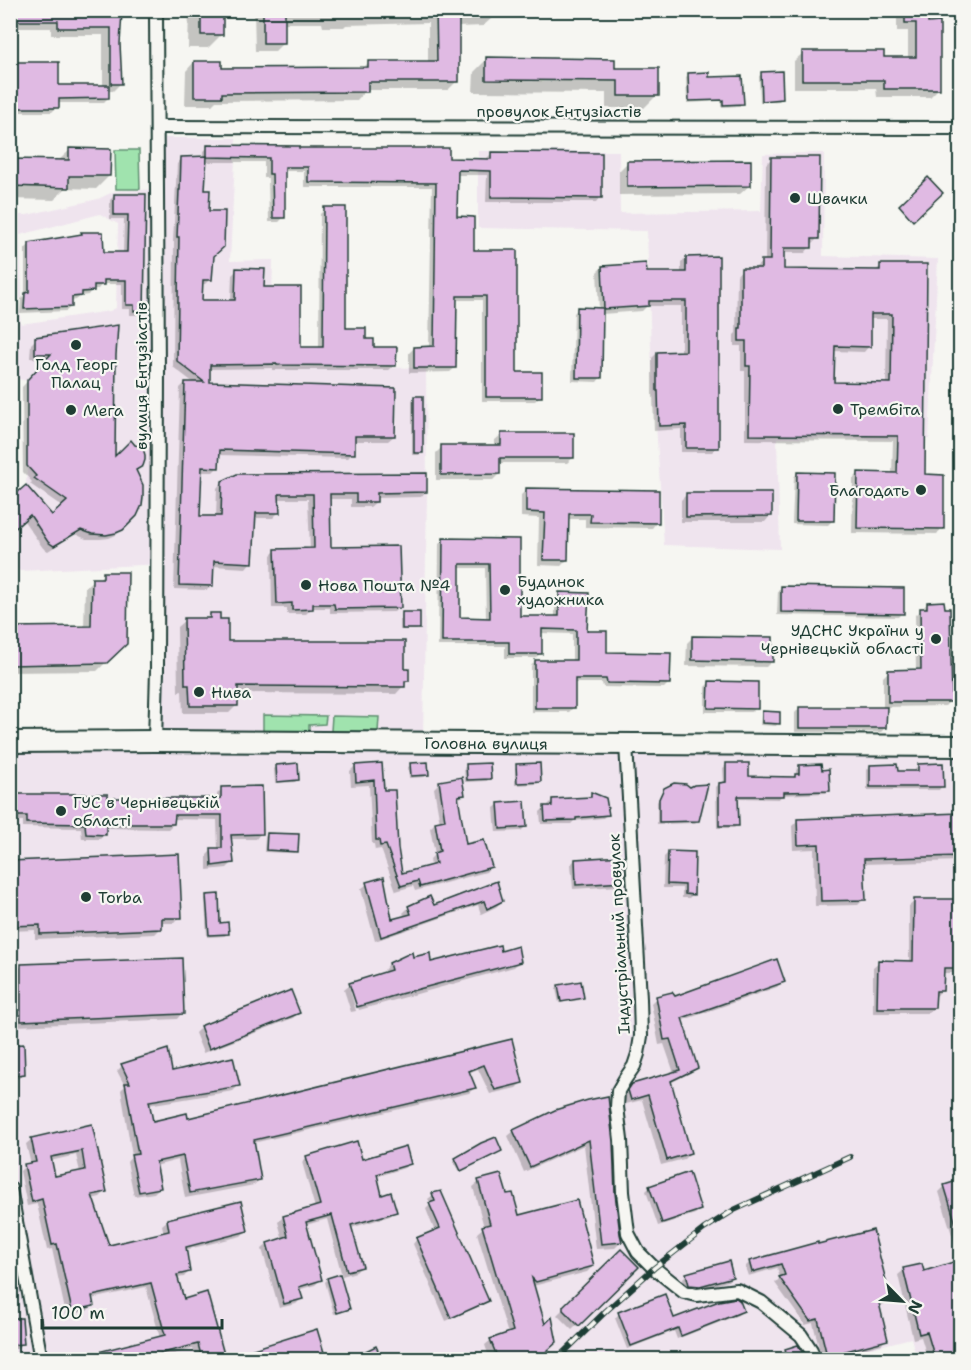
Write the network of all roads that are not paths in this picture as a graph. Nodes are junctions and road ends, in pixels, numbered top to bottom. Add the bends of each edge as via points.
1 (156, 10) edge
2 (157, 127) junction
3 (960, 128) edge
4 (155, 741) junction
5 (10, 742) edge
6 (626, 744) junction
7 (960, 746) edge
8 (10, 1188) edge
9 (40, 1357) edge
10 (27, 1359) edge
11 (814, 1359) edge

1 - 2 street, вулиця Ентузіастів
2 - 3 street, провулок Ентузіастів
2 - 4 street, вулиця Ентузіастів
4 - 5 main road, Головна вулиця
4 - 6 main road, Головна вулиця
6 - 7 main road, Головна вулиця
6 - 11 street, Індустріальний провулок via 641,1036 634,1065 618,1091 628,1233 638,1252 684,1292 697,1295 737,1290 745,1294 801,1335
8 - 9 street
9 - 10 street

